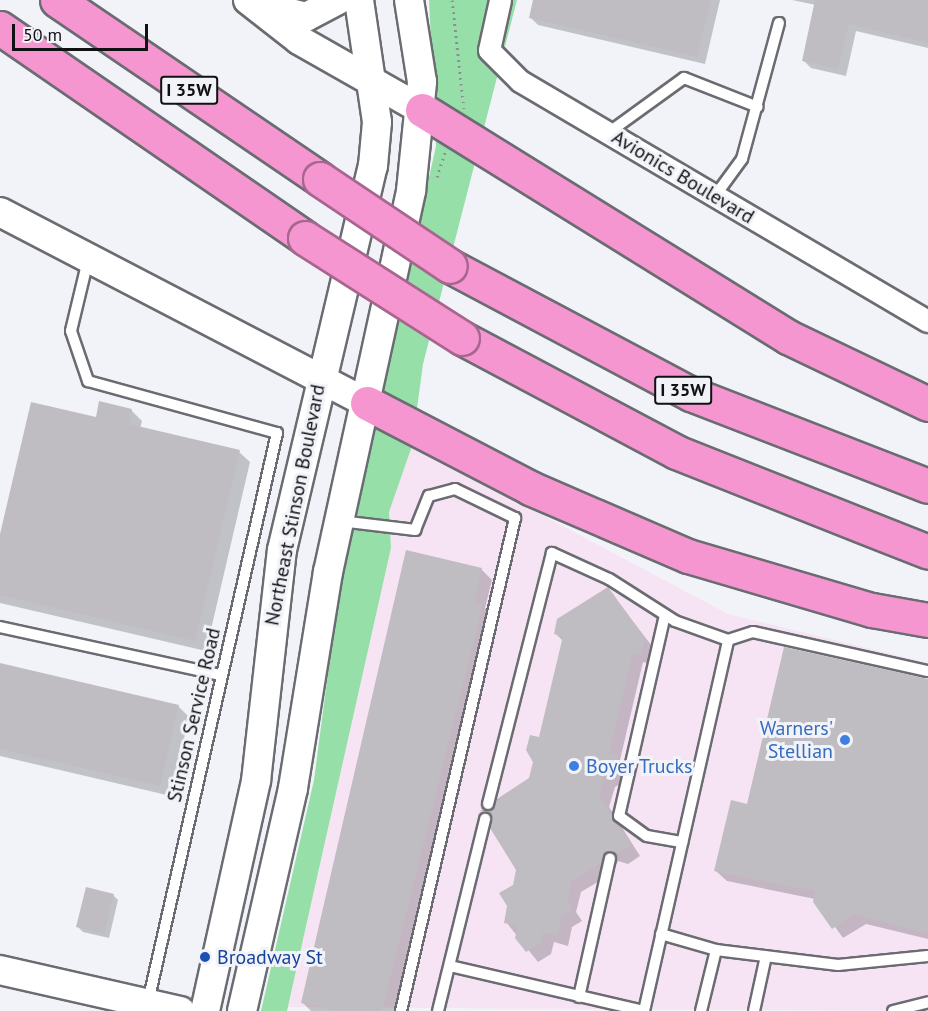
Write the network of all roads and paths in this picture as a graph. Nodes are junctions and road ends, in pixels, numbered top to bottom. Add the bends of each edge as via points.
1 (57, 0) edge
2 (338, 0) edge
3 (359, 0) edge
4 (409, 0) edge
5 (452, 0) edge
6 (500, 0) edge
7 (250, 2) edge
8 (779, 23) dead end
9 (0, 28) edge
10 (0, 43) edge
11 (372, 81) junction
12 (758, 108) junction
13 (422, 110) junction
14 (459, 118) dead end
15 (608, 133) junction
16 (154, 136) junction
17 (715, 196) junction
18 (0, 212) edge
19 (88, 260) junction
20 (928, 321) edge
21 (318, 381) junction
22 (367, 403) junction
23 (928, 404) edge
24 (928, 486) edge
25 (340, 521) junction
26 (928, 552) edge
27 (665, 615) junction
28 (928, 620) edge
29 (0, 627) edge
30 (728, 640) junction
31 (928, 671) edge
32 (221, 675) junction
33 (488, 804) dead end
34 (485, 819) dead end
35 (682, 842) junction
36 (609, 858) dead end
37 (661, 934) junction
38 (716, 950) junction
39 (766, 956) junction
40 (928, 956) edge
41 (450, 966) junction
42 (0, 970) edge
43 (579, 997) junction
44 (928, 1002) edge
45 (148, 1004) junction
46 (180, 1011) edge
47 (205, 1011) edge
48 (242, 1011) edge
49 (401, 1011) edge
50 (438, 1011) edge
51 (701, 1011) edge
52 (754, 1011) edge
53 (893, 1011) edge

1 - 24 highway, I 35W, bridge via 450,266 691,394
2 - 7 main road via 306,17
3 - 11 main road, Northeast Stinson Boulevard
4 - 13 main road
5 - 14 path via 466,105
6 - 15 street, Avionics Boulevard via 489,50 520,81
7 - 11 main road via 299,40
8 - 12 lane
9 - 16 highway, I 35W
10 - 16 highway
11 - 13 main road
11 - 21 main road, Northeast Stinson Boulevard via 377,122 373,166
12 - 15 lane via 684,78
12 - 17 lane via 742,159
13 - 22 main road via 411,192
13 - 23 highway via 788,337
15 - 17 street, Avionics Boulevard
16 - 26 highway, I 35W, bridge via 462,338 676,452
17 - 20 street, Avionics Boulevard
18 - 19 main road
19 - 21 main road
19 - 32 lane, Stinson Service Road via 70,331 88,381 277,433
21 - 22 main road
21 - 47 main road, Northeast Stinson Boulevard via 282,550 256,781
22 - 25 main road
22 - 28 highway via 530,488 688,556 872,610
25 - 48 main road via 293,788
25 - 49 lane via 415,530 429,496 455,489 515,518
27 - 30 lane
27 - 33 lane via 609,579 552,553
27 - 35 lane via 618,820 647,836
29 - 32 lane
30 - 31 lane via 762,633
30 - 35 lane
32 - 45 lane, Stinson Service Road
34 - 41 lane
35 - 37 lane
36 - 43 lane
37 - 38 lane
37 - 43 lane via 644,1011
38 - 39 lane
38 - 51 lane
39 - 40 lane via 838,965
39 - 52 lane
41 - 43 lane
41 - 50 lane
42 - 45 main road
44 - 53 lane
45 - 46 main road

